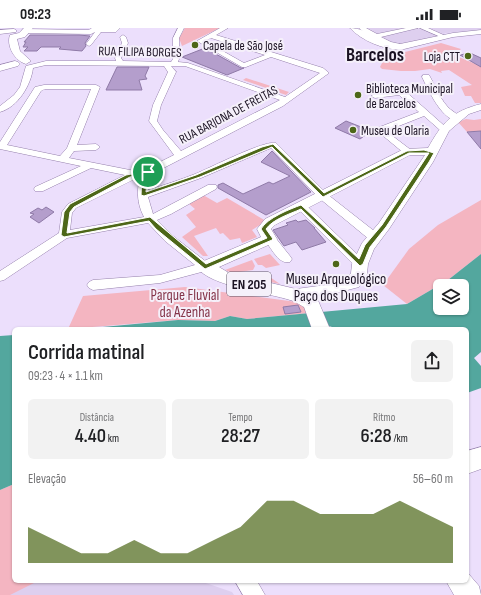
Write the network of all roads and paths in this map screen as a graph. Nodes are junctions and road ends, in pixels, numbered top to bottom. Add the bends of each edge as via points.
1 (118, 28) edge
2 (181, 28) edge
3 (225, 28) edge
4 (354, 28) edge
5 (362, 28) edge
6 (415, 28) edge
7 (423, 28) edge
8 (95, 29) edge
9 (20, 30) edge
10 (398, 30) edge
11 (0, 32) edge
12 (481, 32) edge
13 (210, 35) junction
14 (374, 35) junction
15 (481, 35) edge
16 (123, 37) dead end
17 (445, 37) junction
18 (422, 43) junction
19 (89, 44) dead end
20 (272, 54) junction
21 (41, 57) dead end
22 (119, 60) junction
23 (170, 64) junction
24 (23, 65) junction
25 (0, 69) edge
26 (426, 76) dead end
27 (376, 96) dead end
28 (286, 100) junction
29 (0, 105) edge
30 (481, 107) edge
31 (0, 110) edge
32 (424, 113) junction
33 (450, 123) junction
34 (0, 146) edge
35 (96, 147) dead end
36 (71, 148) junction
37 (408, 152) junction
38 (432, 153) junction
39 (178, 155) junction
40 (63, 159) junction
41 (90, 165) junction
42 (148, 172) junction
43 (135, 174) junction
44 (212, 187) dead end
45 (39, 189) dead end
46 (144, 195) junction
47 (323, 196) junction
48 (301, 206) junction
49 (150, 219) junction
50 (64, 235) junction
51 (270, 239) junction
52 (371, 242) junction
53 (339, 244) junction
54 (286, 259) dead end
55 (360, 264) junction
56 (205, 267) junction
57 (0, 277) edge
58 (93, 285) dead end
59 (326, 291) junction
60 (296, 295) junction
61 (312, 305) junction
62 (320, 327) edge
63 (481, 458) edge
64 (469, 462) edge
65 (246, 583) edge
66 (461, 583) edge
67 (255, 595) edge
68 (470, 595) edge

1 - 8 street
2 - 23 street via 176,38 176,59
3 - 13 street
4 - 18 main road via 388,47
5 - 14 street
6 - 10 street
7 - 17 street
8 - 9 street via 91,32
8 - 19 street
9 - 11 street
9 - 24 main road via 10,39 8,46
10 - 14 street
12 - 17 main road
13 - 20 street
13 - 20 street via 200,40 244,66
14 - 18 street via 395,45
15 - 17 main road
16 - 22 street via 125,43
17 - 18 main road
20 - 28 street, RUA BARJONA DE FREITAS via 325,73
21 - 22 street
22 - 23 street, RUA FILIPA BORGES
22 - 24 street, RUA FILIPA BORGES
23 - 28 street, RUA FILIPA BORGES via 194,66
23 - 39 street via 172,72 157,105 153,121
24 - 25 main road, RUA FILIPA BORGES
24 - 29 street via 20,86
24 - 31 street via 26,86
26 - 33 street
27 - 32 street via 401,92
28 - 39 street, RUA BARJONA DE FREITAS
30 - 33 main road via 465,112
32 - 33 street
32 - 37 street via 380,130
33 - 38 main road, EN 205
34 - 36 street via 7,140 38,89 96,87
34 - 40 street
35 - 36 street
36 - 40 street
37 - 38 main road
37 - 47 main road
38 - 52 main road, EN 205
39 - 42 street, RUA BARJONA DE FREITAS
40 - 41 street
41 - 43 street
41 - 45 street
42 - 43 street
42 - 46 street via 144,178
43 - 50 street via 72,206 67,212
44 - 49 street via 168,212
46 - 47 street via 273,145
46 - 49 street
47 - 48 main road
47 - 52 street
48 - 51 main road via 270,222 264,229
48 - 53 street
49 - 50 street
49 - 56 street
50 - 57 street
51 - 54 street
51 - 56 main road, EN 205
52 - 53 street via 350,247
52 - 55 main road, EN 205
53 - 55 street
55 - 59 main road, EN 205 via 359,274 353,283
56 - 58 street via 160,279
56 - 60 main road, EN 205 via 225,278
59 - 60 main road, EN 205
59 - 61 main road, EN 205 via 313,298
60 - 61 main road, EN 205
61 - 62 main road
63 - 64 main road
65 - 67 street
66 - 68 main road

